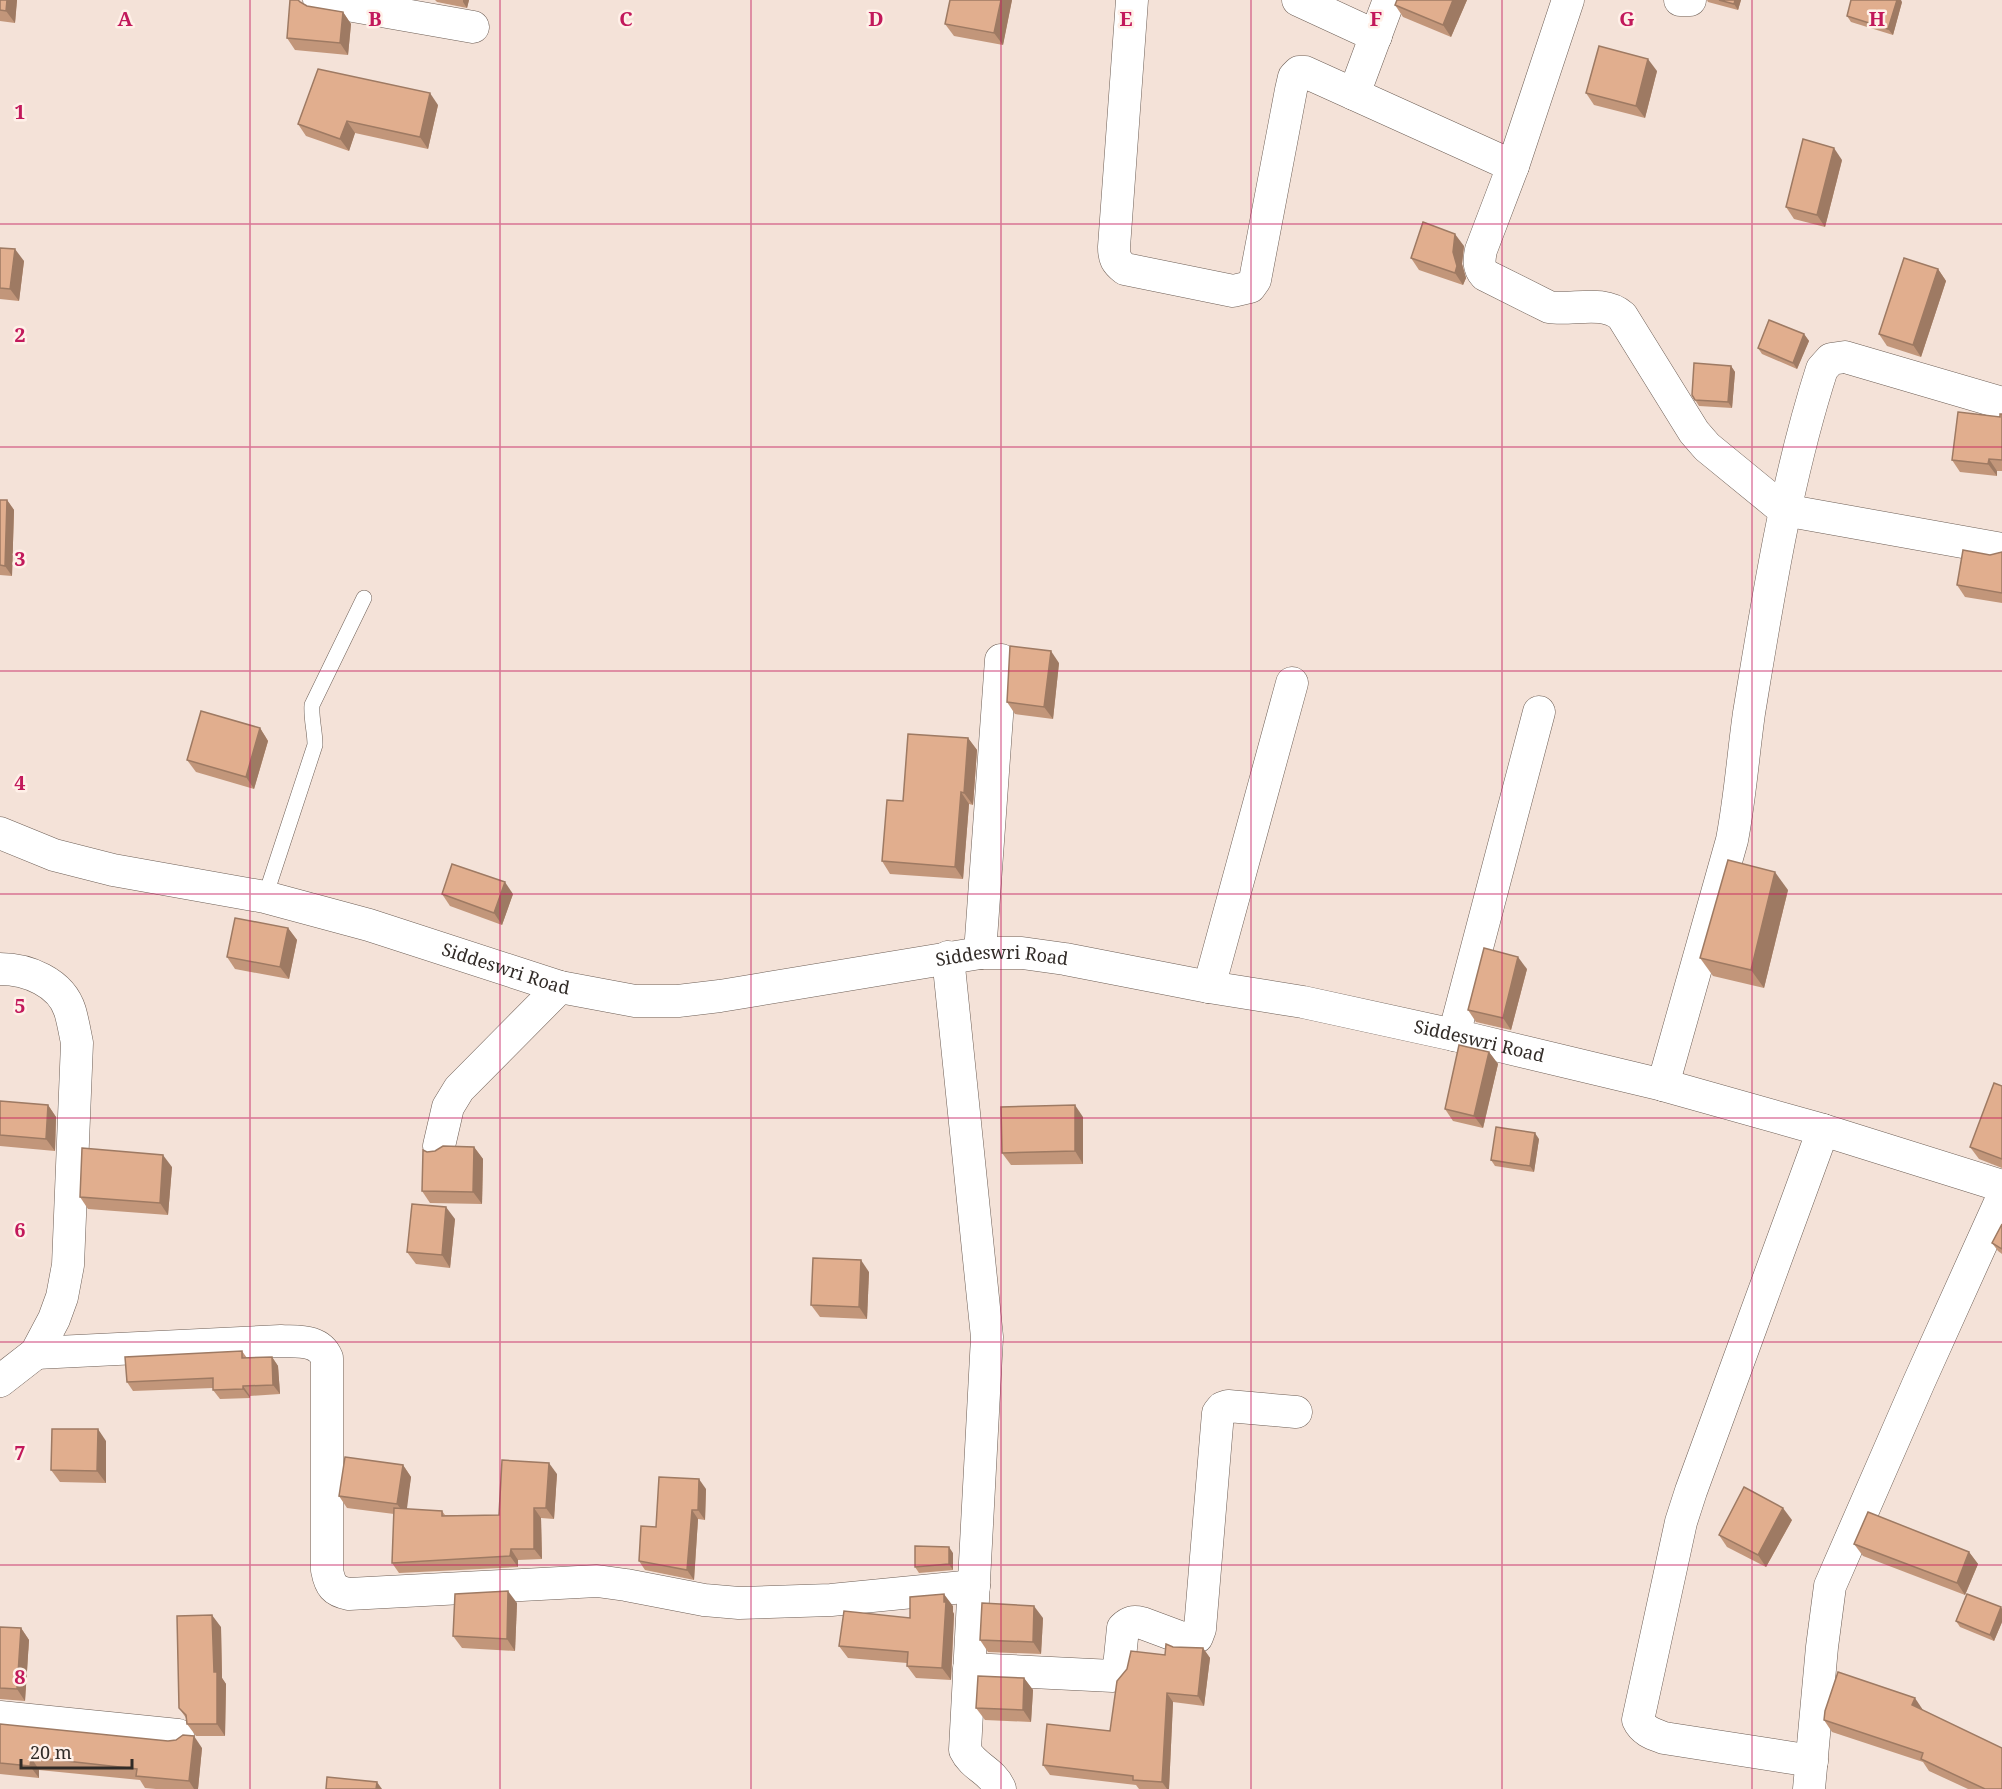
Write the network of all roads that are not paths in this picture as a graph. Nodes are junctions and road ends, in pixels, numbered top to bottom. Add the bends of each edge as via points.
1 (319, 0) edge
2 (1132, 0) edge
3 (1298, 0) edge
4 (1389, 0) edge
5 (1568, 0) edge
6 (1680, 0) edge
7 (1690, 0) edge
8 (473, 27) dead end
9 (1376, 36) junction
10 (1354, 94) junction
11 (1513, 166) junction
12 (2002, 403) edge
13 (1784, 510) junction
14 (2002, 549) edge
15 (364, 598) dead end
16 (1001, 660) dead end
17 (1292, 683) dead end
18 (1539, 712) dead end
19 (0, 833) edge
20 (265, 897) junction
21 (980, 953) junction
22 (948, 957) junction
23 (0, 969) edge
24 (560, 987) junction
25 (1209, 987) junction
26 (1454, 1035) junction
27 (1663, 1086) junction
28 (1823, 1130) junction
29 (439, 1146) edge
30 (2002, 1186) edge
31 (2002, 1198) edge
32 (36, 1353) junction
33 (0, 1381) edge
34 (1296, 1412) dead end
35 (974, 1586) junction
36 (969, 1669) junction
37 (0, 1717) edge
38 (178, 1735) edge
39 (1810, 1775) edge
40 (1000, 1789) edge

1 - 8 street
2 - 10 street via 1114,247 1114,257 1125,269 1233,291 1250,287 1255,280 1294,77 1305,72
3 - 9 street
4 - 9 street
5 - 11 street
6 - 7 street
9 - 10 street
10 - 11 street
11 - 13 street via 1481,250 1481,270 1549,307 1597,307 1617,312 1694,432
12 - 13 street via 1845,357 1831,360 1822,369
13 - 14 street
13 - 27 street via 1732,840
15 - 20 lane via 312,705 315,745
16 - 21 street
17 - 25 street
18 - 26 street
19 - 20 street, Siddeswri Road via 54,855 113,870
20 - 24 street, Siddeswri Road via 369,925
21 - 22 street, Siddeswri Road
21 - 25 street, Siddeswri Road via 1065,959
22 - 24 street, Siddeswri Road via 678,1001 635,1001
22 - 35 street via 987,1337
23 - 32 street via 14,969 41,978 57,991 69,1008 77,1043 68,1265 54,1319
24 - 29 street via 459,1089 448,1107
25 - 26 street, Siddeswri Road via 1303,1002
26 - 27 street, Siddeswri Road
27 - 28 street, Siddeswri Road
28 - 30 street, Siddeswri Road
28 - 39 street via 1688,1501 1638,1720 1648,1731 1664,1738
31 - 39 street via 1830,1586
32 - 33 street
32 - 35 street via 281,1341 316,1344 324,1350 327,1570 329,1584 337,1592 597,1581 740,1603 831,1600
34 - 36 street via 1228,1406 1218,1413 1197,1637 1185,1638 1142,1623 1128,1623 1123,1628 1118,1673 1113,1676
35 - 36 street
36 - 40 street via 965,1750 997,1781
37 - 38 street

